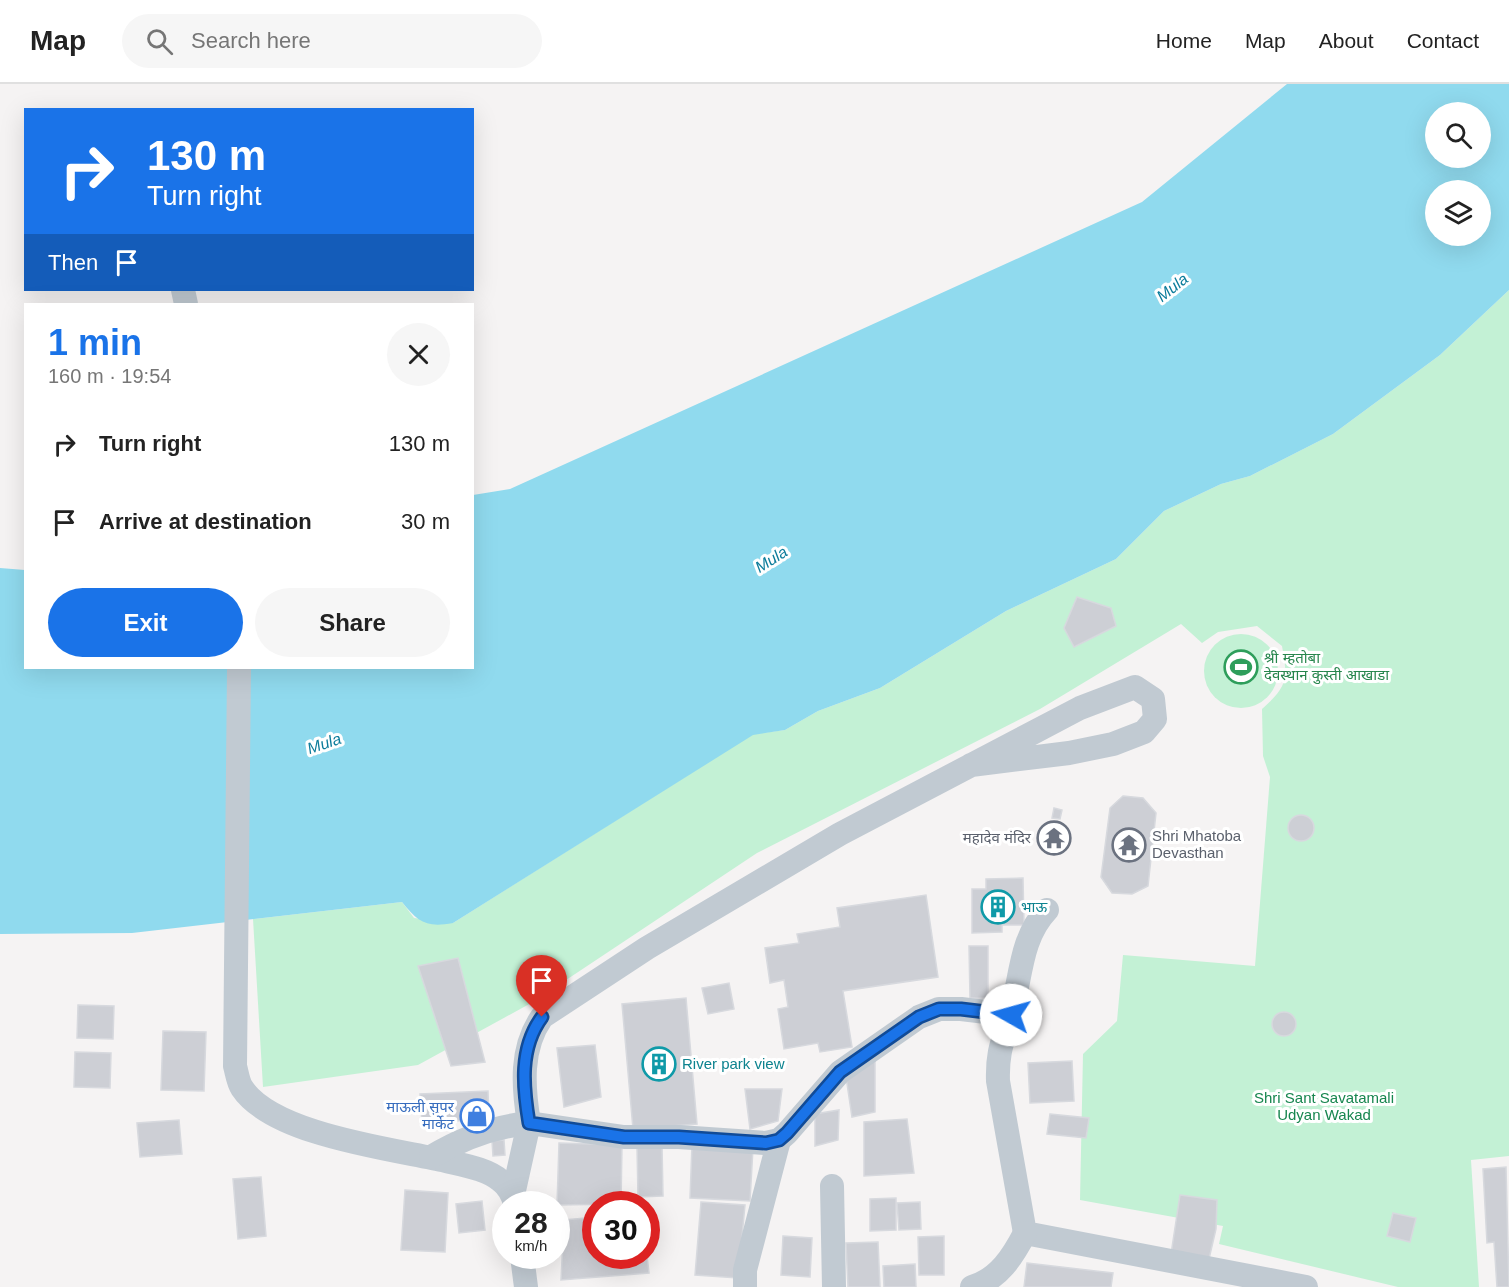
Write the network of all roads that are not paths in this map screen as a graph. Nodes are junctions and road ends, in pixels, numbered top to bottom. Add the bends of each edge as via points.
1 (239, 669) edge
2 (971, 765) junction
3 (1047, 910) dead end
4 (1011, 1015) junction
5 (529, 1123) junction
6 (779, 1140) junction
7 (431, 1157) junction
8 (832, 1186) dead end
9 (508, 1191) edge
10 (516, 1191) edge
11 (1026, 1233) junction
12 (524, 1269) edge
13 (526, 1287) edge
14 (745, 1287) edge
15 (834, 1287) edge
16 (972, 1287) edge
17 (1306, 1287) edge

1 - 7 street via 235,1066 241,1087 254,1102 298,1125 344,1140
2 - 2 street via 1080,708 1135,687 1153,699 1155,719 1144,732 1113,744
2 - 5 street via 840,834 647,948 542,1017 530,1040 522,1086
3 - 4 street via 1035,925 1024,952
4 - 6 street via 939,1009 919,1017 840,1072
4 - 11 street via 997,1059 998,1081
5 - 6 street via 624,1137 766,1143
5 - 7 street via 502,1126 461,1139
5 - 10 street
6 - 14 street via 748,1258
7 - 9 street via 501,1180
8 - 15 street
11 - 16 street via 1012,1259 983,1284
11 - 17 street
12 - 13 street

